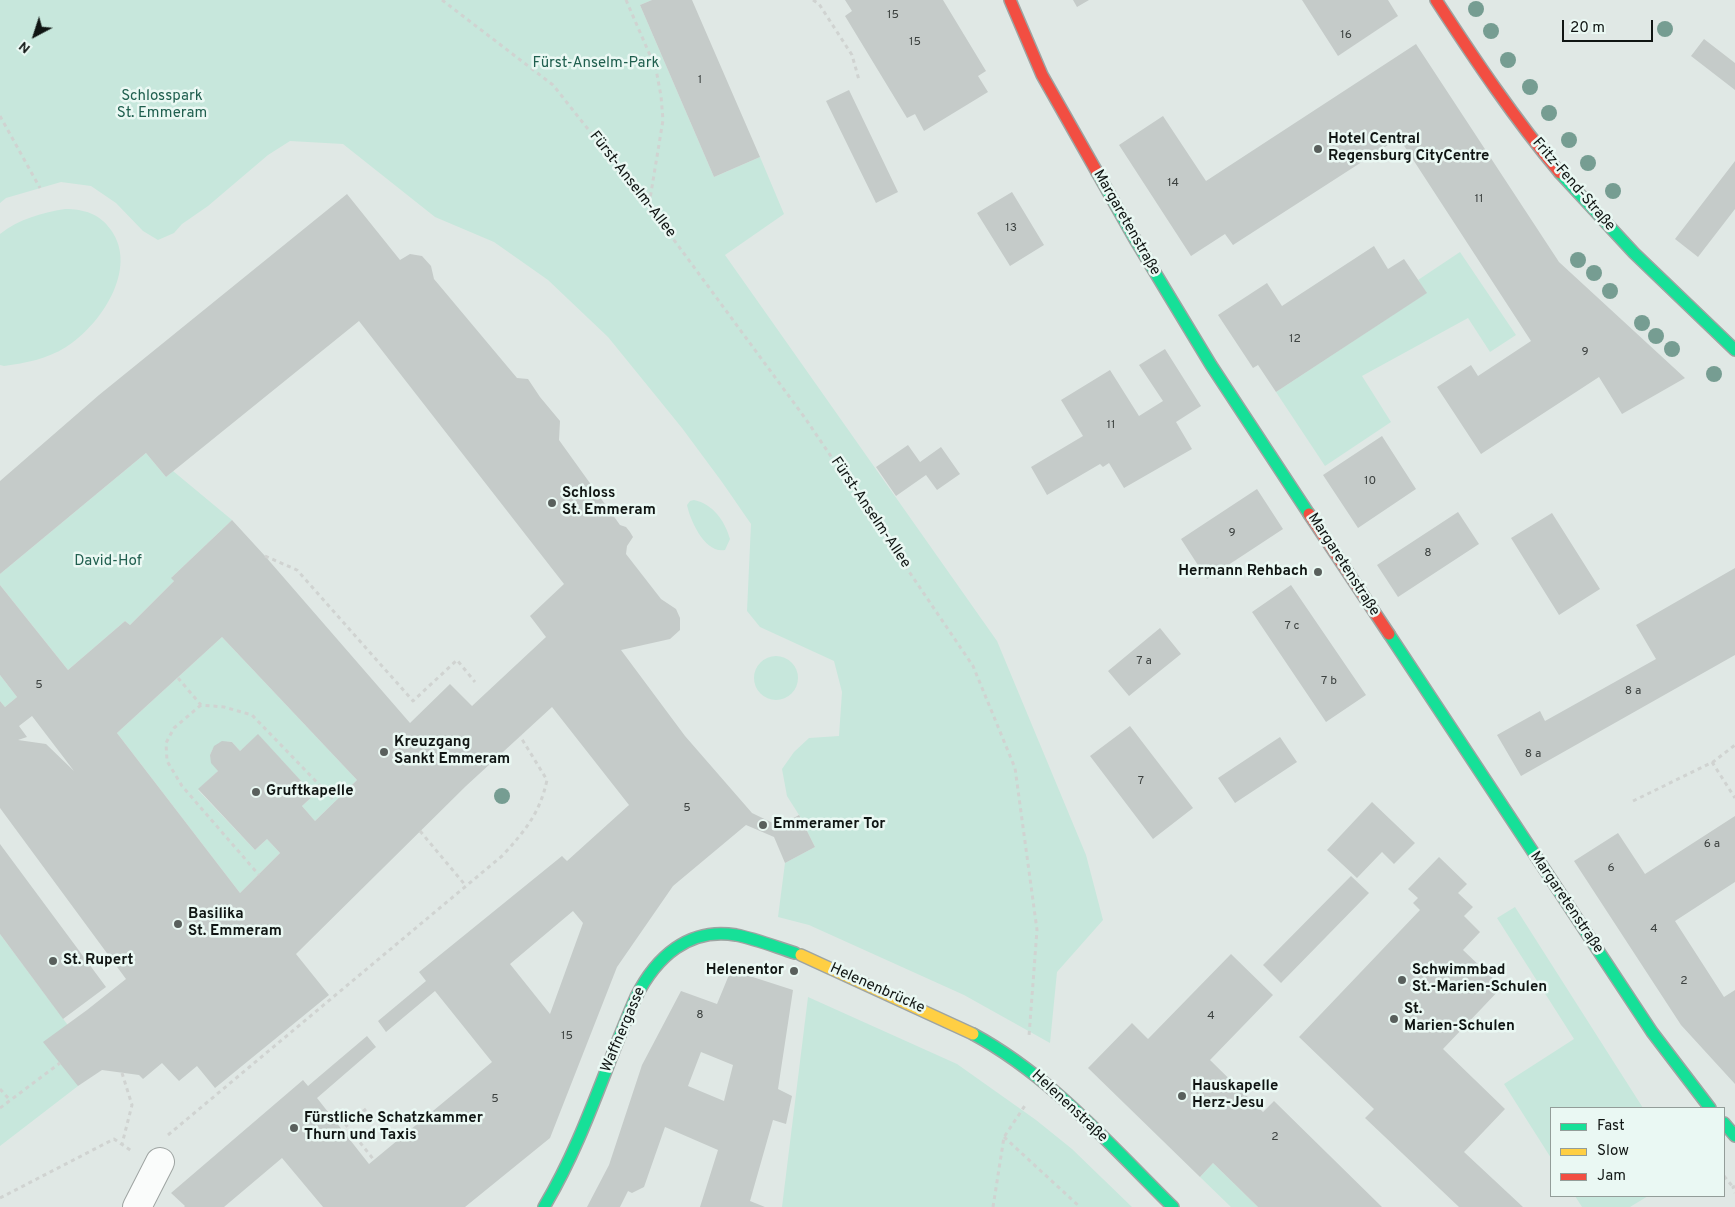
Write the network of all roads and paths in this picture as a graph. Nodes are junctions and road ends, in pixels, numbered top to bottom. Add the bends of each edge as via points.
1 (442, 0) edge
2 (626, 0) edge
3 (814, 0) edge
4 (1010, 0) edge
5 (1436, 0) edge
6 (859, 80) dead end
7 (0, 116) edge
8 (40, 188) dead end
9 (649, 206) junction
10 (1735, 350) edge
11 (265, 556) dead end
12 (178, 678) dead end
13 (475, 682) dead end
14 (201, 705) junction
15 (520, 736) dead end
16 (1735, 745) edge
17 (1712, 762) junction
18 (1735, 798) edge
19 (335, 801) dead end
20 (1633, 801) dead end
21 (420, 831) dead end
22 (258, 875) dead end
23 (466, 886) junction
24 (798, 954) joint
25 (953, 1024) joint
26 (60, 1063) dead end
27 (1027, 1068) junction
28 (122, 1073) dead end
29 (0, 1089) edge
30 (10, 1100) junction
31 (1709, 1107) edge
32 (0, 1108) edge
33 (366, 1109) dead end
34 (1725, 1125) edge
35 (1735, 1136) edge
36 (1004, 1137) junction
37 (122, 1144) junction
38 (155, 1151) junction
39 (374, 1160) dead end
40 (1725, 1177) edge
41 (1734, 1186) edge
42 (1735, 1193) edge
43 (0, 1198) edge
44 (137, 1207) edge
45 (544, 1207) edge
46 (993, 1207) edge
47 (1080, 1207) edge
48 (1172, 1207) edge

1 - 9 path, Fürst-Anselm-Allee via 553,86
2 - 9 path via 656,69 661,96 663,120
3 - 6 path via 852,55
4 - 31 street, Margaretenstraße via 1042,75 1211,366 1652,1032
5 - 10 street, Fritz-Fend-Straße via 1539,148 1608,226 1682,302
7 - 8 path
9 - 27 path, Fürst-Anselm-Allee via 805,418 973,666 1015,768 1037,930
11 - 13 path via 297,570 413,701 457,660
12 - 14 path
14 - 19 path via 252,715
14 - 22 path via 174,728 166,743 167,760 182,786
15 - 23 path via 548,780 542,801 522,834 502,856
16 - 17 path
17 - 18 path
17 - 20 path
21 - 23 path
23 - 38 path
24 - 25 street, Helenenbrücke
24 - 45 street, Waffnergasse via 731,934 700,936 672,949 653,969 639,992 586,1124 558,1185
25 - 27 street, Helenenstraße
26 - 30 path
27 - 36 path, Fürst-Anselm-Allee via 1026,1104
27 - 48 street, Helenenstraße via 1070,1105
28 - 37 path via 132,1105
29 - 30 path
30 - 32 path
33 - 39 path via 346,1125
34 - 35 street
36 - 46 path, Fürst-Anselm-Allee
36 - 47 path
37 - 38 path via 132,1152
37 - 43 path via 114,1139
38 - 44 street
40 - 41 path
41 - 42 path

